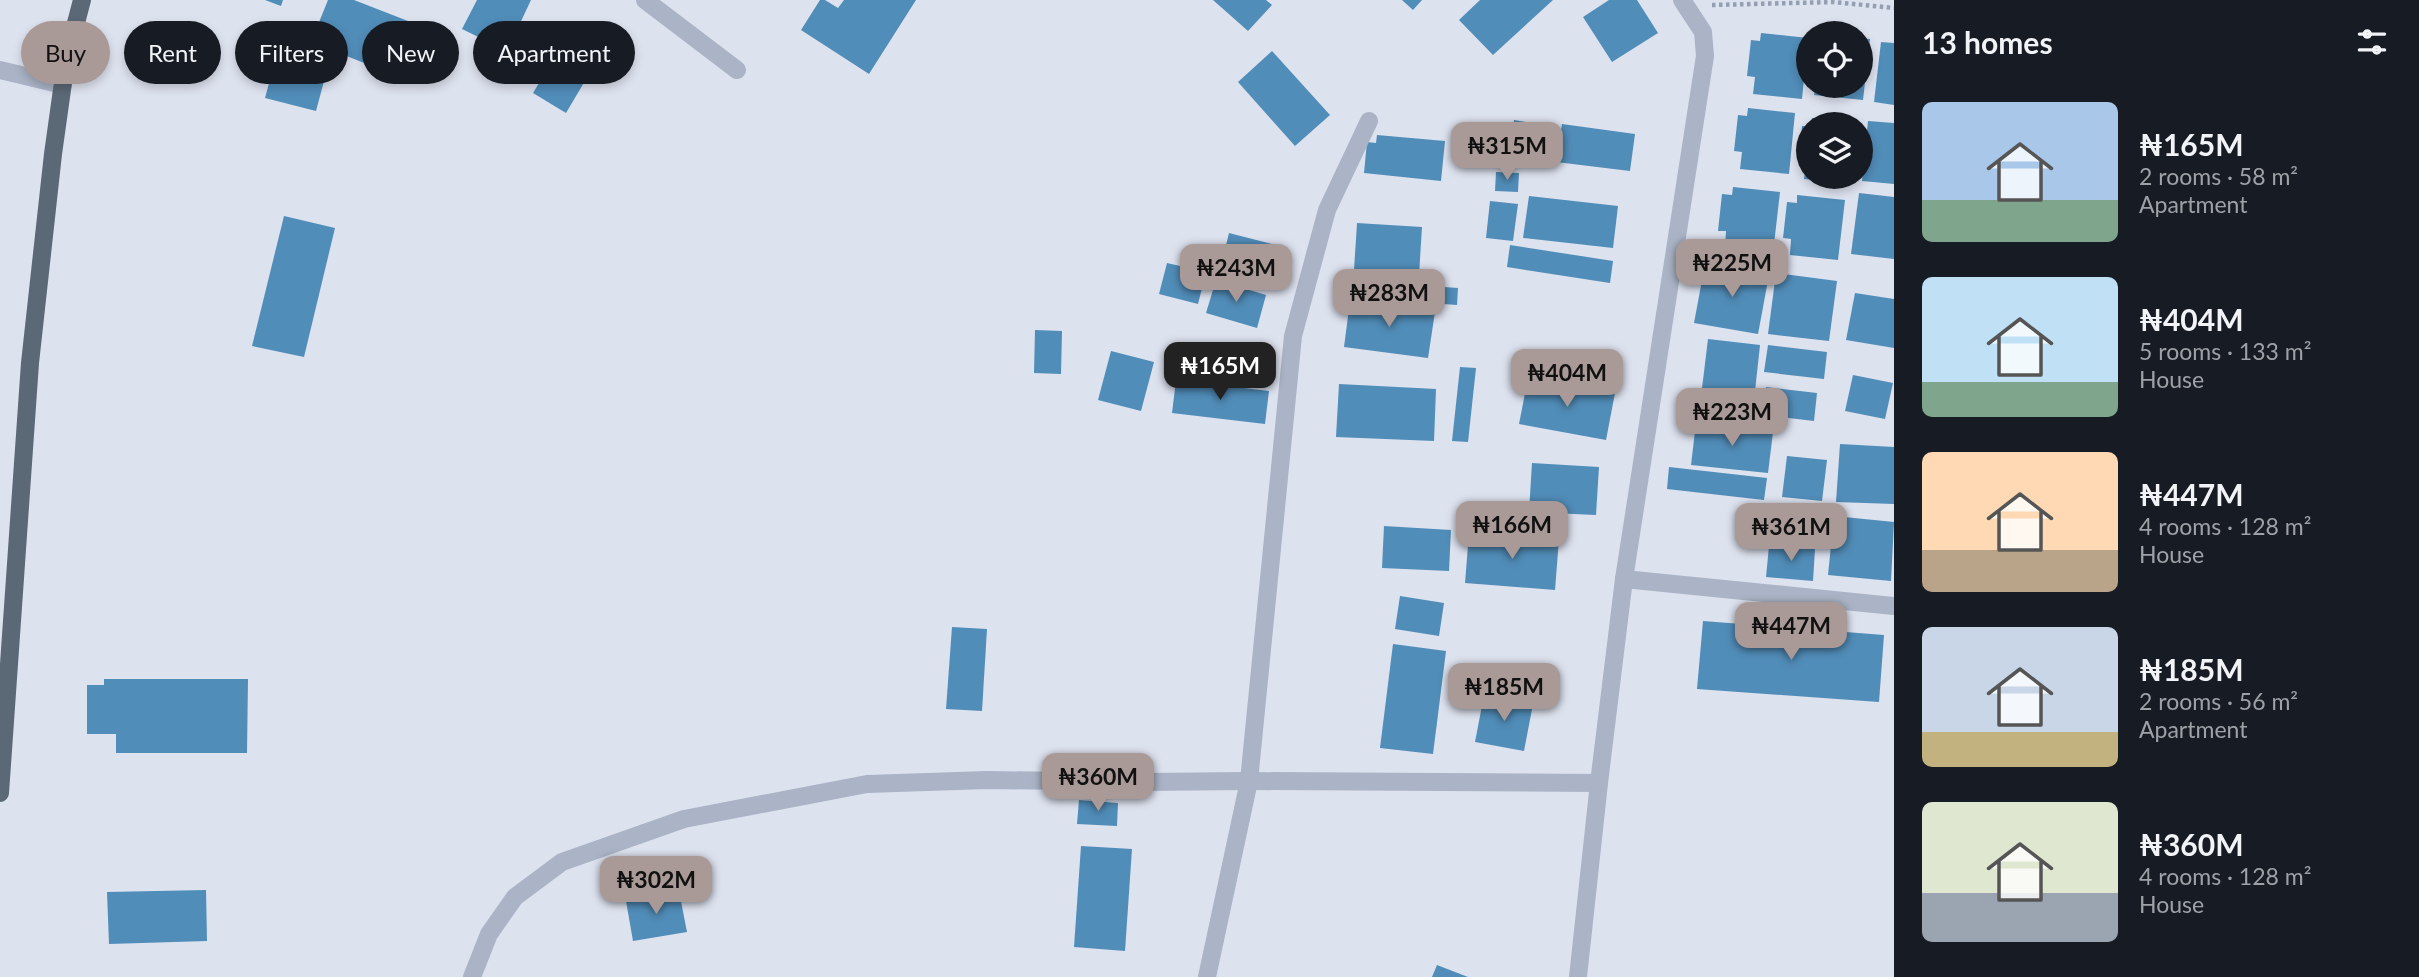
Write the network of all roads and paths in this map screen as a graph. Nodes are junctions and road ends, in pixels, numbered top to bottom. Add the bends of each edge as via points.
1 (82, 0) edge
2 (645, 0) edge
3 (1684, 3) edge
4 (1894, 8) edge
5 (0, 70) edge
6 (737, 70) dead end
7 (63, 85) junction
8 (1369, 121) dead end
9 (1624, 579) junction
10 (1894, 606) edge
11 (1249, 781) junction
12 (1599, 783) junction
13 (0, 793) edge
14 (472, 977) edge
15 (1207, 977) edge
16 (1578, 977) edge

1 - 7 main road
2 - 6 street
3 - 4 path via 1833,2
3 - 9 street via 1703,32 1705,56
5 - 7 street
7 - 13 main road via 30,363
8 - 11 street via 1327,210 1293,336
9 - 10 street
9 - 12 street
11 - 12 street
11 - 14 street via 867,784 684,819 562,862 515,897 489,934
11 - 15 street
12 - 16 street

